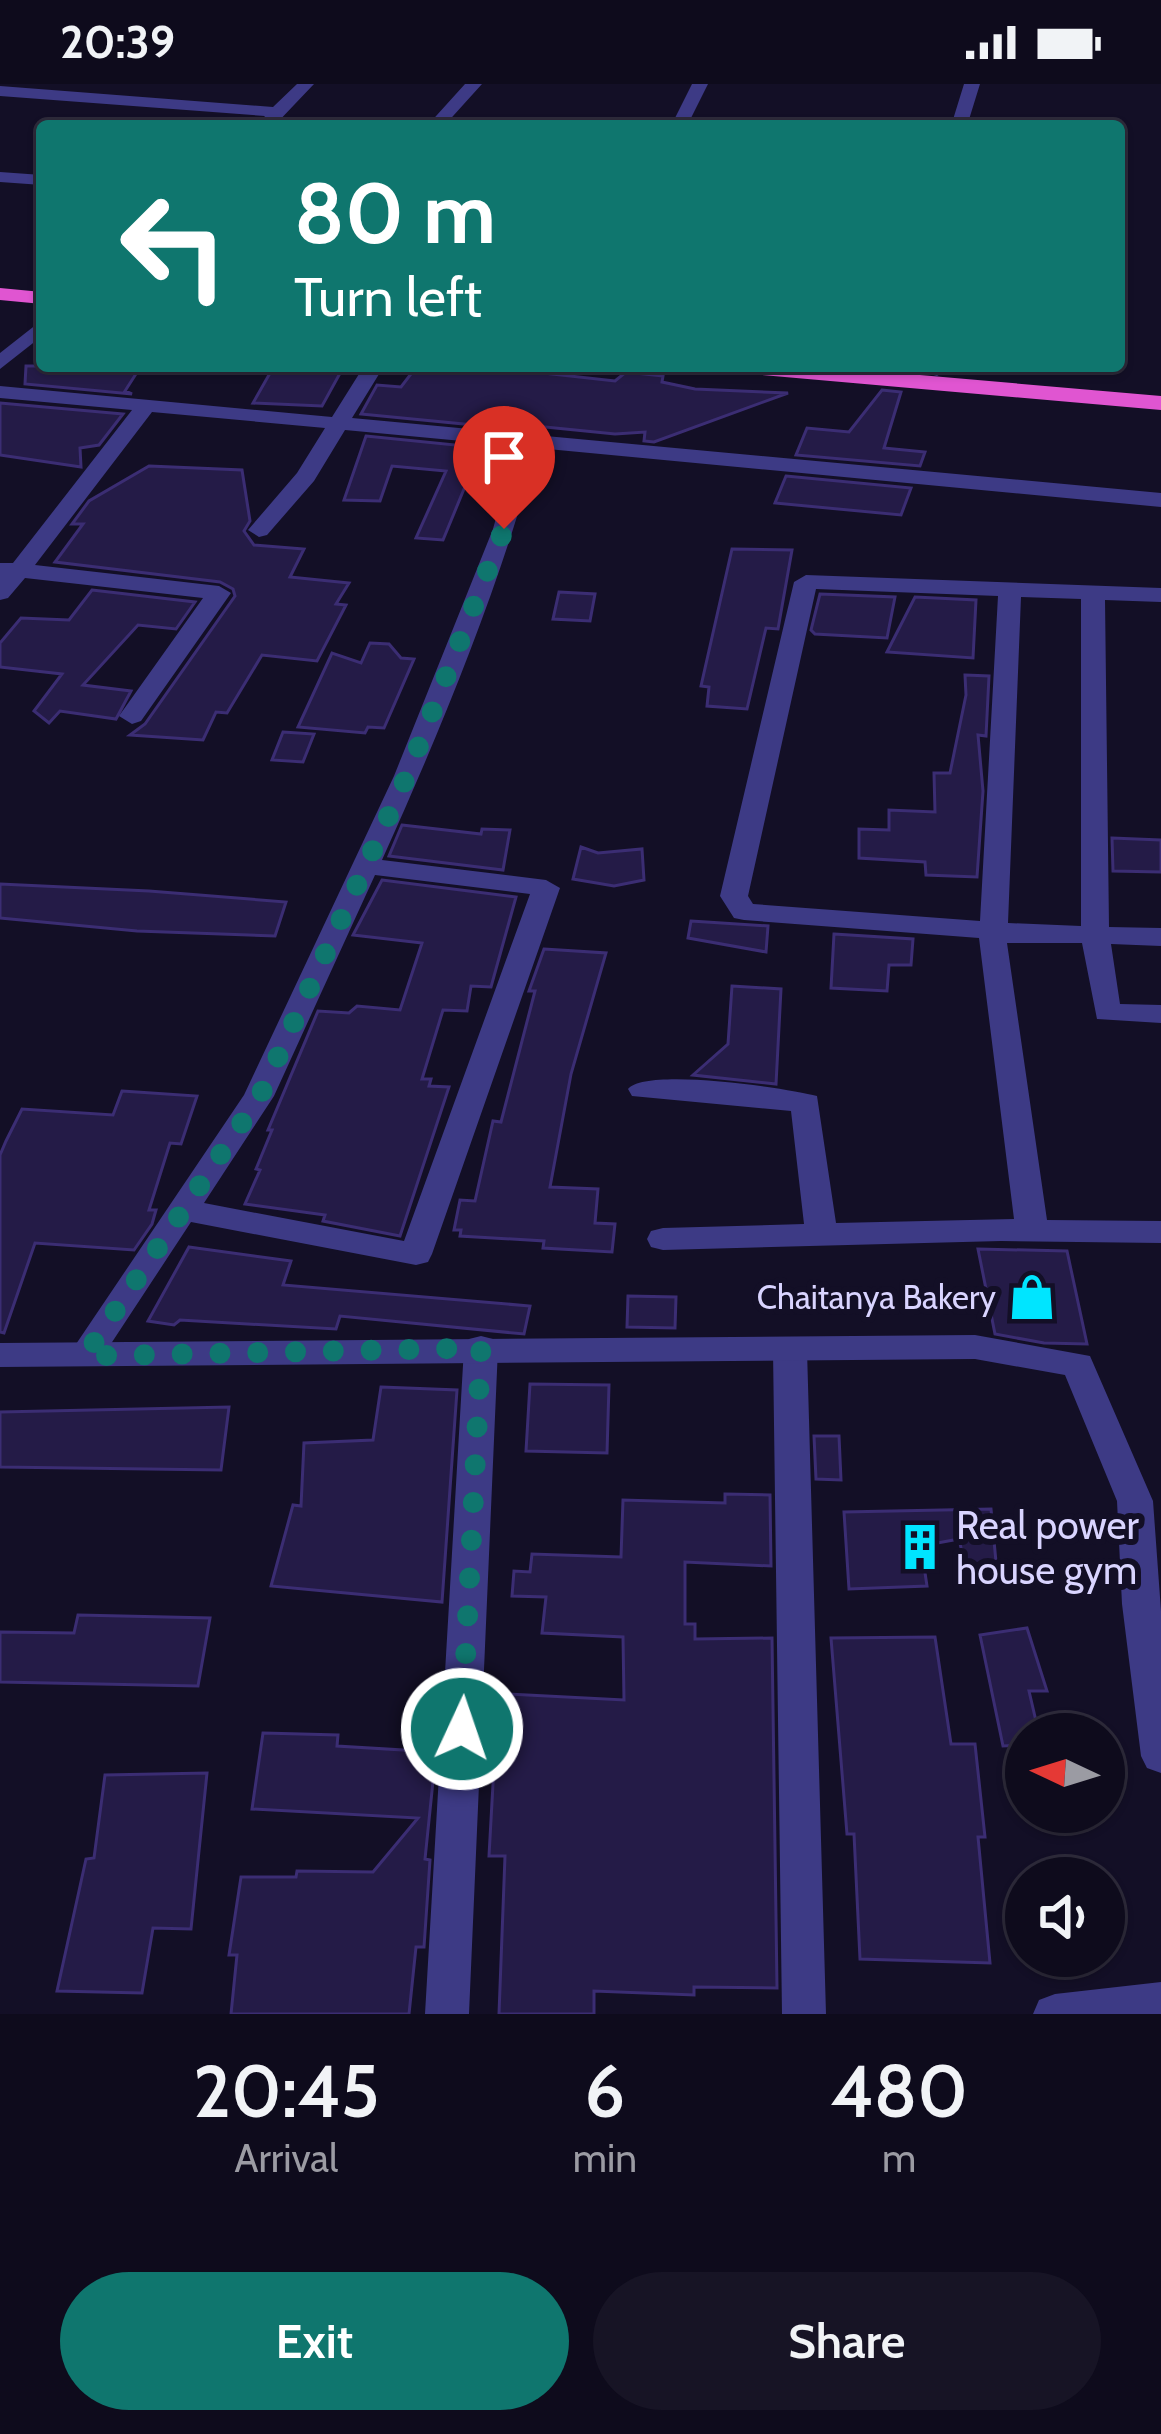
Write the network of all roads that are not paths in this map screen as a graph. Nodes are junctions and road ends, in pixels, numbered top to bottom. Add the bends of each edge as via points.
1 (306, 84) edge
2 (473, 84) edge
3 (700, 84) edge
4 (972, 84) edge
5 (0, 91) edge
6 (271, 119) edge
7 (440, 120) edge
8 (682, 120) edge
9 (960, 120) edge
10 (0, 177) edge
11 (36, 180) edge
12 (0, 294) edge
13 (36, 297) edge
14 (0, 304) edge
15 (36, 307) edge
16 (36, 331) edge
17 (0, 363) edge
18 (370, 372) edge
19 (806, 372) edge
20 (980, 372) edge
21 (1161, 389) edge
22 (0, 392) edge
23 (1161, 404) edge
24 (145, 406) junction
25 (335, 425) junction
26 (528, 442) junction
27 (1161, 500) edge
28 (259, 530) dead end
29 (10, 569) edge
30 (1010, 589) junction
31 (1093, 591) junction
32 (0, 593) edge
33 (1161, 595) edge
34 (132, 716) dead end
35 (365, 866) junction
36 (994, 931) junction
37 (1095, 935) junction
38 (1161, 938) edge
39 (1161, 1014) edge
40 (643, 1089) dead end
41 (186, 1210) junction
42 (1032, 1230) junction
43 (1161, 1232) edge
44 (820, 1235) junction
45 (663, 1239) dead end
46 (481, 1348) junction
47 (790, 1350) junction
48 (0, 1354) edge
49 (85, 1356) junction
50 (1151, 1604) edge
51 (1161, 1756) edge
52 (1161, 2002) edge
53 (447, 2014) edge
54 (804, 2014) edge
55 (1055, 2014) edge

1 - 6 street
2 - 7 street
3 - 8 street
4 - 9 street
5 - 6 street
10 - 11 street
12 - 13 highway
14 - 15 highway
16 - 17 street
18 - 25 street
19 - 23 highway
20 - 21 highway
22 - 24 street
24 - 25 street
24 - 29 street
25 - 26 street
25 - 28 street via 306,476
26 - 27 street
26 - 35 street via 504,529
29 - 32 street
29 - 34 street via 219,593
30 - 31 street
30 - 36 street
30 - 36 street via 806,582 734,896 744,912
31 - 33 street
31 - 37 street
35 - 41 street via 260,1096
35 - 41 street via 546,888 416,1254
36 - 37 street
36 - 42 street
37 - 38 street
37 - 39 street via 1106,1012
40 - 44 street via 806,1102
41 - 49 street
42 - 43 street
42 - 44 street
44 - 45 street
46 - 47 street
46 - 49 street
46 - 53 street
47 - 50 street via 975,1347 1078,1365 1135,1502
47 - 54 street
48 - 49 street
50 - 51 street
52 - 55 street

